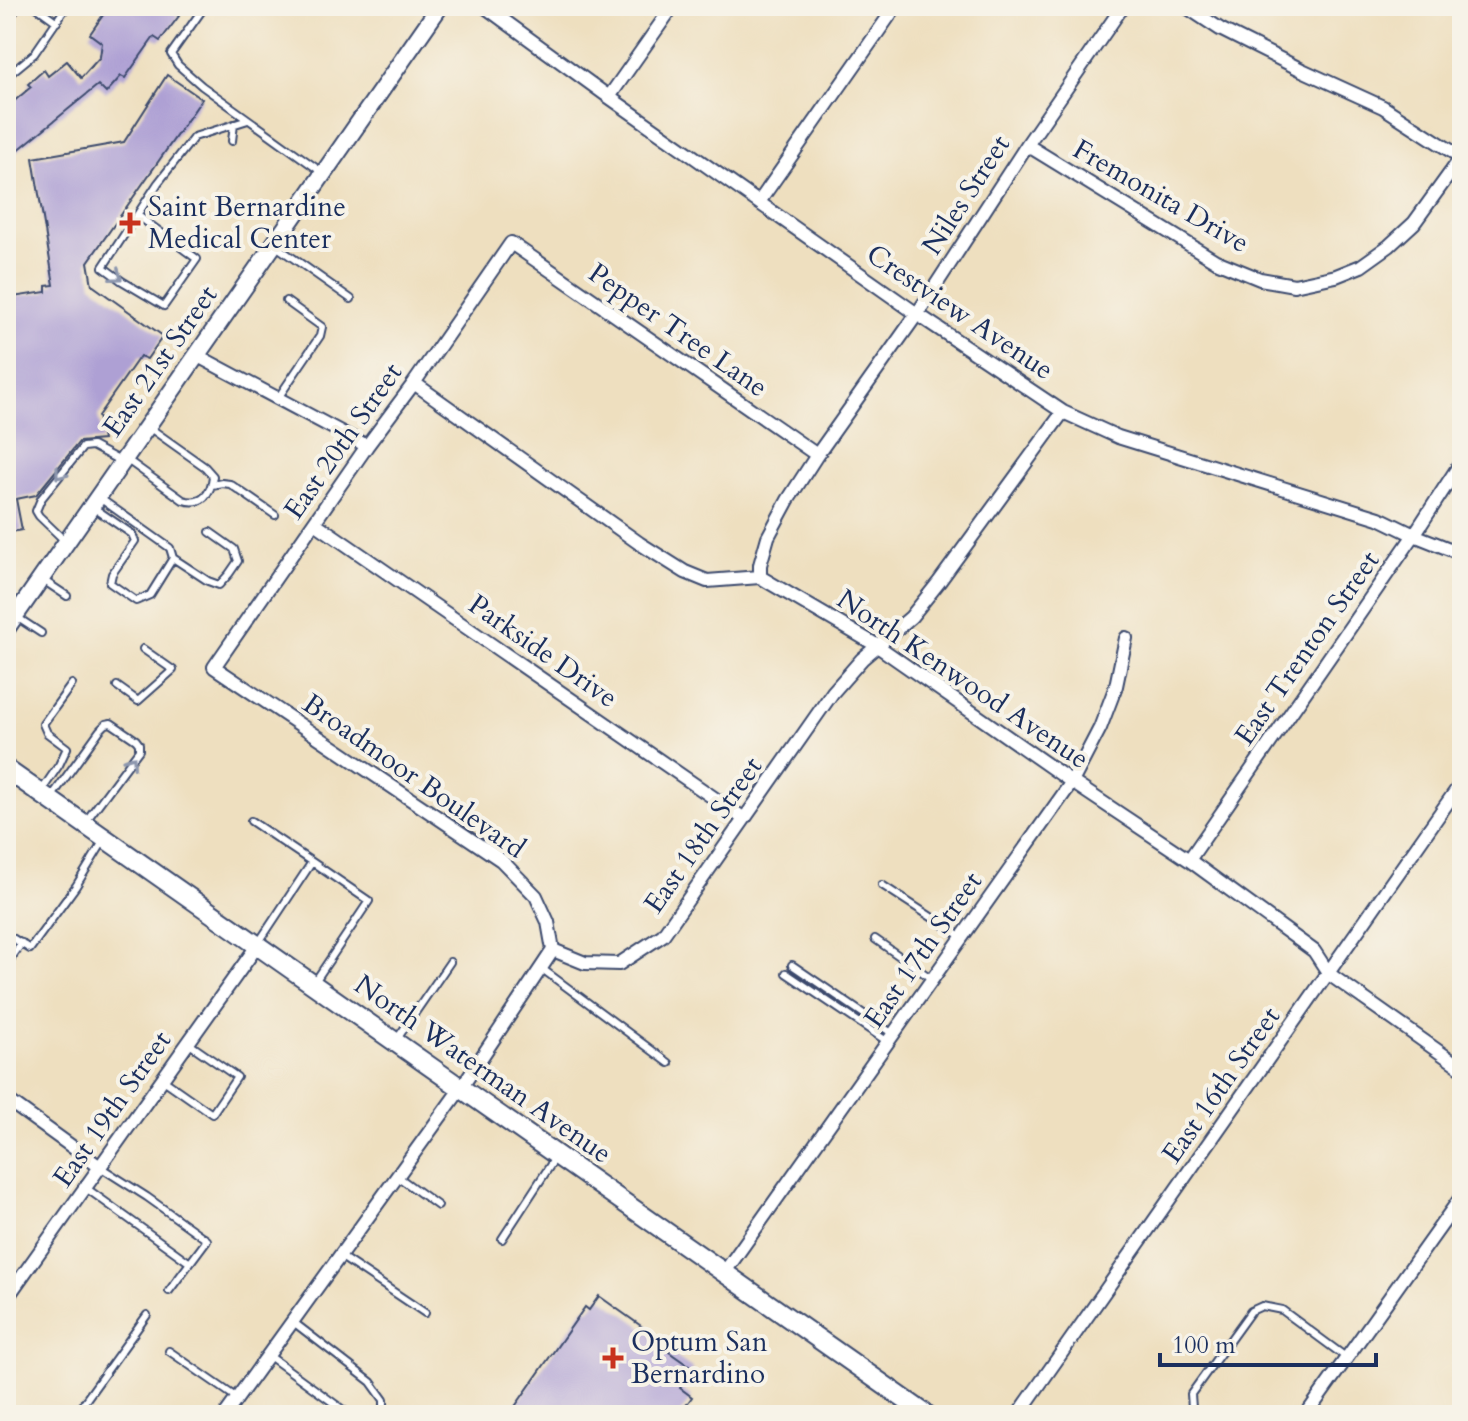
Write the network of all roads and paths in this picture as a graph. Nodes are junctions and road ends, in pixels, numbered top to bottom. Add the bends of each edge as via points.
1 (19, 6) edge
2 (35, 6) edge
3 (67, 6) edge
4 (205, 6) edge
5 (440, 6) edge
6 (484, 6) edge
7 (673, 6) edge
8 (896, 6) edge
9 (1123, 6) edge
10 (1185, 6) edge
11 (6, 21) edge
12 (57, 22) junction
13 (6, 77) edge
14 (609, 97) junction
15 (248, 120) junction
16 (234, 124) junction
17 (232, 141) dead end
18 (1027, 145) junction
19 (1462, 158) edge
20 (323, 173) junction
21 (759, 202) junction
22 (137, 215) junction
23 (511, 243) joint
24 (273, 244) junction
25 (351, 299) dead end
26 (286, 301) dead end
27 (917, 314) junction
28 (196, 355) junction
29 (414, 383) junction
30 (278, 398) junction
31 (1063, 412) junction
32 (147, 425) junction
33 (367, 446) junction
34 (817, 455) junction
35 (123, 460) junction
36 (1462, 461) edge
37 (212, 485) junction
38 (94, 501) junction
39 (275, 515) dead end
40 (315, 523) junction
41 (210, 532) dead end
42 (1414, 535) junction
43 (67, 542) junction
44 (1462, 554) edge
45 (173, 558) junction
46 (760, 577) junction
47 (41, 578) junction
48 (67, 596) dead end
49 (11, 622) edge
50 (41, 633) dead end
51 (1126, 638) dead end
52 (876, 645) junction
53 (143, 649) dead end
54 (214, 667) joint
55 (72, 684) dead end
56 (117, 686) dead end
57 (6, 769) edge
58 (1072, 782) junction
59 (1462, 782) edge
60 (44, 796) junction
61 (743, 818) junction
62 (251, 821) dead end
63 (84, 824) junction
64 (105, 838) junction
65 (1189, 860) junction
66 (312, 862) junction
67 (882, 885) dead end
68 (6, 934) edge
69 (962, 937) junction
70 (875, 939) dead end
71 (22, 943) junction
72 (257, 946) junction
73 (553, 950) junction
74 (450, 962) dead end
75 (6, 965) edge
76 (792, 965) dead end
77 (541, 968) junction
78 (786, 973) dead end
79 (1329, 974) junction
80 (932, 979) junction
81 (313, 984) junction
82 (891, 1038) junction
83 (395, 1042) junction
84 (188, 1043) junction
85 (669, 1063) dead end
86 (1462, 1068) edge
87 (162, 1079) junction
88 (461, 1088) junction
89 (6, 1099) edge
90 (557, 1155) junction
91 (100, 1167) junction
92 (397, 1176) junction
93 (85, 1187) junction
94 (1462, 1196) edge
95 (438, 1206) dead end
96 (502, 1239) dead end
97 (340, 1256) junction
98 (190, 1263) junction
99 (724, 1273) junction
100 (169, 1291) dead end
101 (6, 1299) edge
102 (425, 1313) dead end
103 (147, 1315) dead end
104 (292, 1321) junction
105 (169, 1351) dead end
106 (268, 1355) junction
107 (1347, 1358) junction
108 (237, 1398) junction
109 (75, 1415) edge
110 (225, 1415) edge
111 (350, 1415) edge
112 (384, 1415) edge
113 (927, 1415) edge
114 (1018, 1415) edge
115 (1198, 1415) edge
116 (1306, 1415) edge

1 - 11 lane
2 - 12 lane
3 - 12 lane
4 - 15 lane via 171,54 202,86
5 - 20 street, East 21st Street
6 - 14 street, Crestview Avenue
7 - 14 street
8 - 21 street
9 - 18 street, Niles Street
10 - 19 street via 1220,29 1383,107
12 - 13 lane via 34,54
14 - 21 street, Crestview Avenue
15 - 16 lane
15 - 20 lane
16 - 17 lane
16 - 22 lane via 194,137
18 - 19 street, Fremonita Drive via 1216,261 1260,279 1294,285 1361,266 1389,246 1414,223
18 - 27 street, Niles Street
20 - 24 street, East 21st Street
21 - 27 street, Crestview Avenue
22 -> 22 lane via 103,267 164,306 197,259
23 - 29 street, East 20th Street
23 - 34 street, Pepper Tree Lane
24 - 25 lane
24 - 28 street, East 21st Street
26 - 30 lane via 322,327
27 - 31 street, Crestview Avenue
27 - 34 street, Niles Street
28 - 30 street
28 - 32 street, East 21st Street
29 - 33 street, East 20th Street
29 - 46 street via 685,572 707,581
30 - 33 street
31 - 42 street, Crestview Avenue via 1118,437 1379,518
31 - 52 street, East 18th Street via 911,617
32 - 35 street, East 21st Street
32 - 37 lane via 205,467 213,476
33 - 40 street, East 20th Street
34 - 46 street, Niles Street via 768,537
35 - 37 lane via 193,503 202,500
35 - 38 street, East 21st Street
35 -> 43 lane via 83,447 41,499 39,516
36 - 42 street, East Trenton Street
37 - 39 lane via 230,484
38 - 43 street, East 21st Street
38 - 45 lane via 170,548
38 - 45 lane via 135,541 110,583 136,601 150,595
40 - 54 street, East 20th Street
40 - 61 street, Parkside Drive
41 - 45 lane via 234,549 238,561 219,585
42 - 44 street, Crestview Avenue
42 - 65 street, East Trenton Street
43 - 47 street, East 21st Street
46 - 52 street, North Kenwood Avenue
47 - 48 lane
47 - 49 street, East 21st Street
49 - 50 lane
51 - 58 street, East 17th Street via 1116,686
52 - 58 street, North Kenwood Avenue
52 - 61 street, East 18th Street via 833,692
53 - 56 lane via 173,670 138,701
54 - 73 street, Broadmoor Boulevard via 501,860 536,896
55 - 60 lane via 43,724 67,748
57 - 60 main road, North Waterman Avenue
58 - 65 street, North Kenwood Avenue
58 - 69 street, East 17th Street
59 - 79 street, East 16th Street
60 - 63 main road, North Waterman Avenue
63 -> 60 lane via 139,750 136,740 106,724
61 - 73 street, East 18th Street via 663,935 619,964 585,963
62 - 66 lane
63 - 64 main road, North Waterman Avenue
64 - 71 lane via 30,949
64 - 72 main road, North Waterman Avenue
65 - 79 street, North Kenwood Avenue via 1314,951
66 - 72 lane
66 - 81 lane via 369,901
67 - 69 lane
68 - 71 lane
69 - 80 street, East 17th Street
70 - 80 lane
71 - 75 lane
72 - 81 main road, North Waterman Avenue
72 - 84 street, East 19th Street
73 - 77 street
74 - 83 lane
76 - 82 lane
77 - 85 lane
77 - 88 street
78 - 82 lane
79 - 86 street, North Kenwood Avenue
79 - 114 street, East 16th Street
80 - 82 street, East 17th Street
81 - 83 main road, North Waterman Avenue
82 - 99 street, East 17th Street
83 - 88 main road, North Waterman Avenue
84 - 87 street, East 19th Street
84 - 87 lane via 237,1077 212,1114
87 - 91 street, East 19th Street
88 - 90 main road, North Waterman Avenue
88 - 92 street
89 - 91 street
90 - 96 lane
90 - 99 main road, North Waterman Avenue
91 - 93 street, East 19th Street
91 - 98 lane via 207,1240
92 - 95 lane
92 - 97 street
93 - 98 lane
93 - 101 street, East 19th Street
94 - 107 street
97 - 102 lane
97 - 104 street
98 - 100 lane
99 - 113 main road, North Waterman Avenue
103 - 109 lane
104 - 106 street
104 - 112 lane via 371,1382 384,1400
105 - 108 lane
106 - 108 street
106 - 111 lane
107 - 115 lane via 1282,1310 1262,1306 1251,1311 1191,1394
107 - 116 street
108 - 110 street

